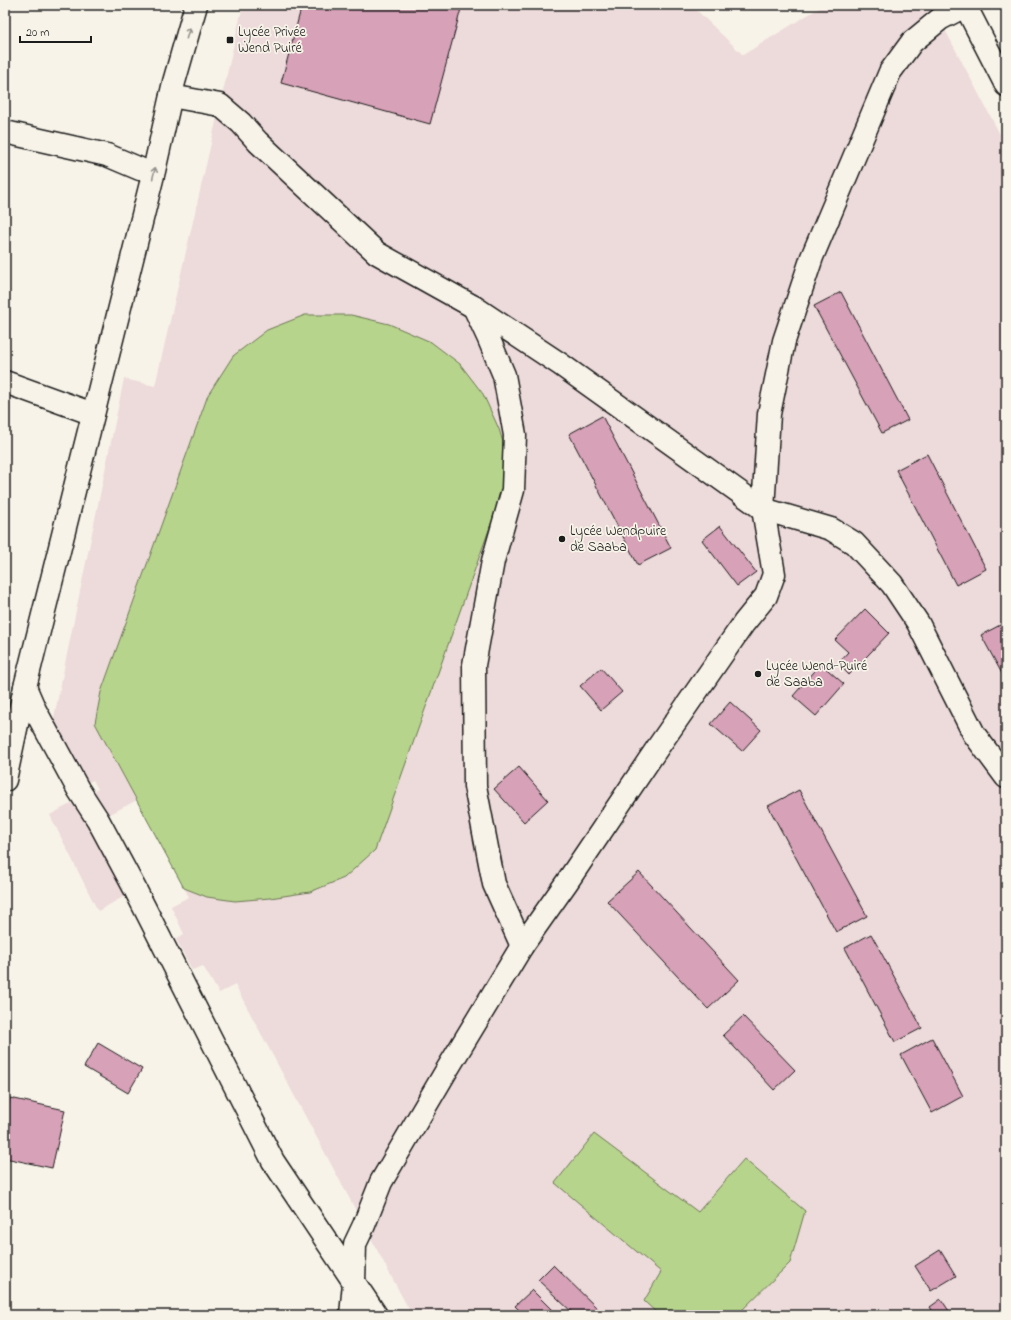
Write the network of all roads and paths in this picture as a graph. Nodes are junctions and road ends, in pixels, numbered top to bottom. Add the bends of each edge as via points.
1 (180, 5) edge
2 (196, 5) edge
3 (965, 6) edge
4 (1006, 85) edge
5 (171, 96) junction
6 (5, 132) edge
7 (140, 169) junction
8 (474, 307) junction
9 (5, 382) edge
10 (93, 414) junction
11 (763, 509) junction
12 (25, 687) junction
13 (1006, 777) edge
14 (5, 780) edge
15 (522, 946) junction
16 (354, 1283) junction
17 (351, 1315) edge
18 (376, 1315) edge

1 - 7 street
5 -> 2 street
3 - 4 street
3 - 11 street via 940,19 912,42 890,72 812,257 784,341 769,414
5 - 8 street via 220,105 241,122 258,142 377,253
10 -> 5 street
6 - 7 street via 107,155
7 - 10 street
8 - 11 street via 560,364
8 - 15 street via 504,376 515,435 513,490 493,561 474,665 475,786 494,884
9 - 10 street
10 - 12 street
11 - 13 street via 830,529 854,543 892,584 918,623 974,734
11 - 15 street via 774,574 766,596 744,623
12 - 14 street
12 - 16 street via 38,717 135,889 274,1161
15 - 16 street via 382,1182 355,1244
16 - 17 street
16 - 18 street

